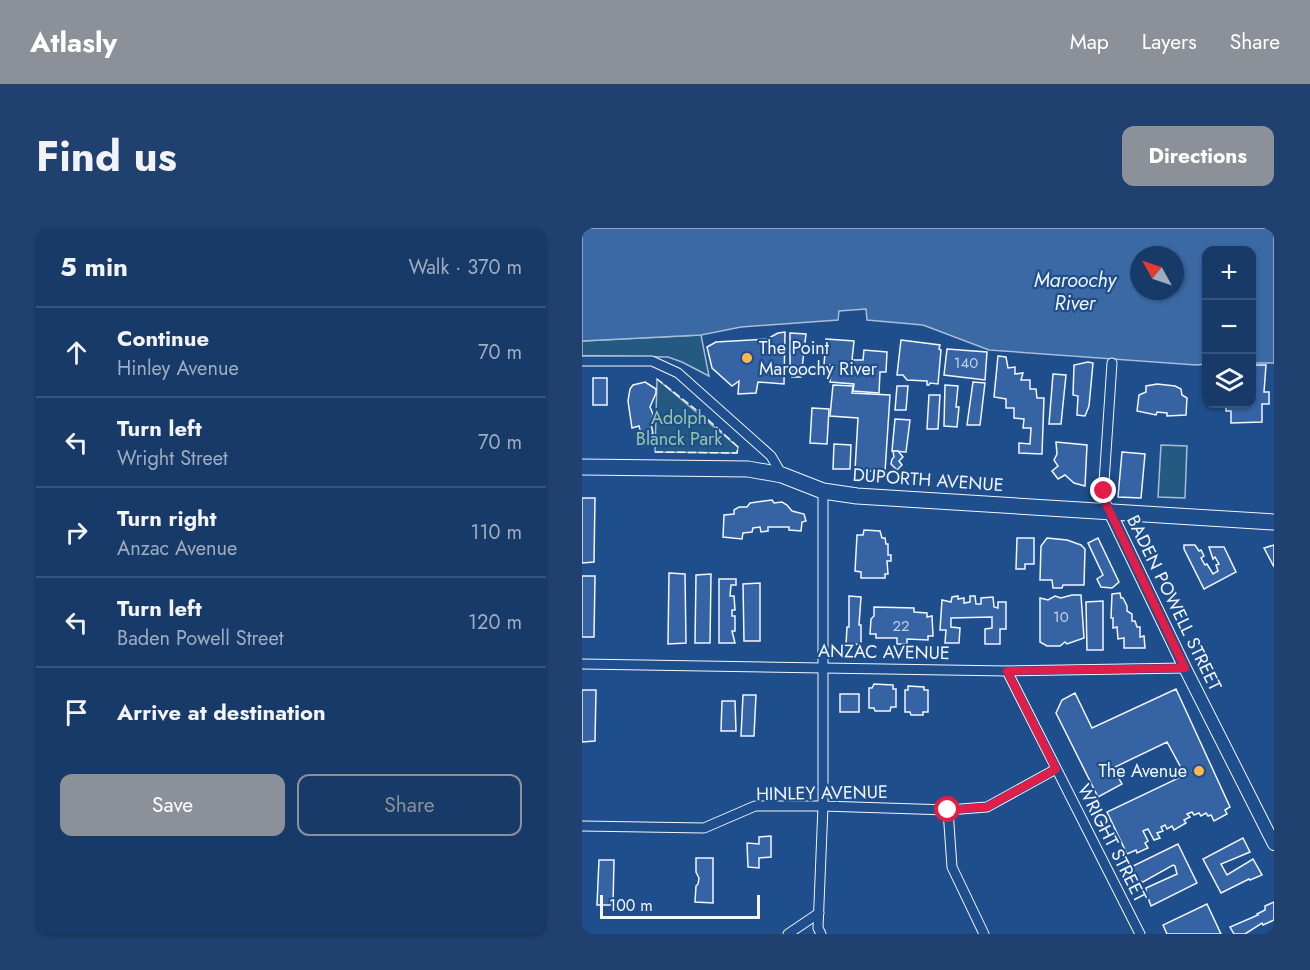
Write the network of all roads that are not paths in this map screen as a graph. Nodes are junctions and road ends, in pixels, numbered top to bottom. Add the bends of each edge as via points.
1 (582, 361) edge
2 (1112, 363) dead end
3 (582, 468) edge
4 (782, 475) junction
5 (823, 491) junction
6 (1110, 512) junction
7 (1274, 522) edge
8 (582, 664) edge
9 (824, 668) junction
10 (1185, 668) junction
11 (1007, 671) junction
12 (1056, 769) junction
13 (823, 806) junction
14 (948, 810) junction
15 (582, 826) edge
16 (1274, 844) edge
17 (819, 913) junction
18 (788, 934) edge
19 (821, 934) edge
20 (984, 934) edge
21 (1140, 934) edge

1 - 4 street via 652,361 678,373 771,456
2 - 6 street, BADEN POWELL STREET via 1103,498
3 - 4 main road, DUPORTH AVENUE via 748,469
4 - 5 main road, DUPORTH AVENUE
5 - 6 main road, DUPORTH AVENUE
5 - 9 street
6 - 7 main road, DUPORTH AVENUE
6 - 10 street, BADEN POWELL STREET
8 - 9 street, ANZAC AVENUE
9 - 11 street, ANZAC AVENUE
9 - 13 street
10 - 11 street, ANZAC AVENUE
10 - 16 street, BADEN POWELL STREET
11 - 12 street, WRIGHT STREET
12 - 14 street, HINLEY AVENUE via 987,807
12 - 21 street, WRIGHT STREET
13 - 14 street, HINLEY AVENUE
13 - 15 street, HINLEY AVENUE via 755,807 704,828
13 - 17 street
14 - 20 street via 952,867
17 - 18 street
17 - 19 street

